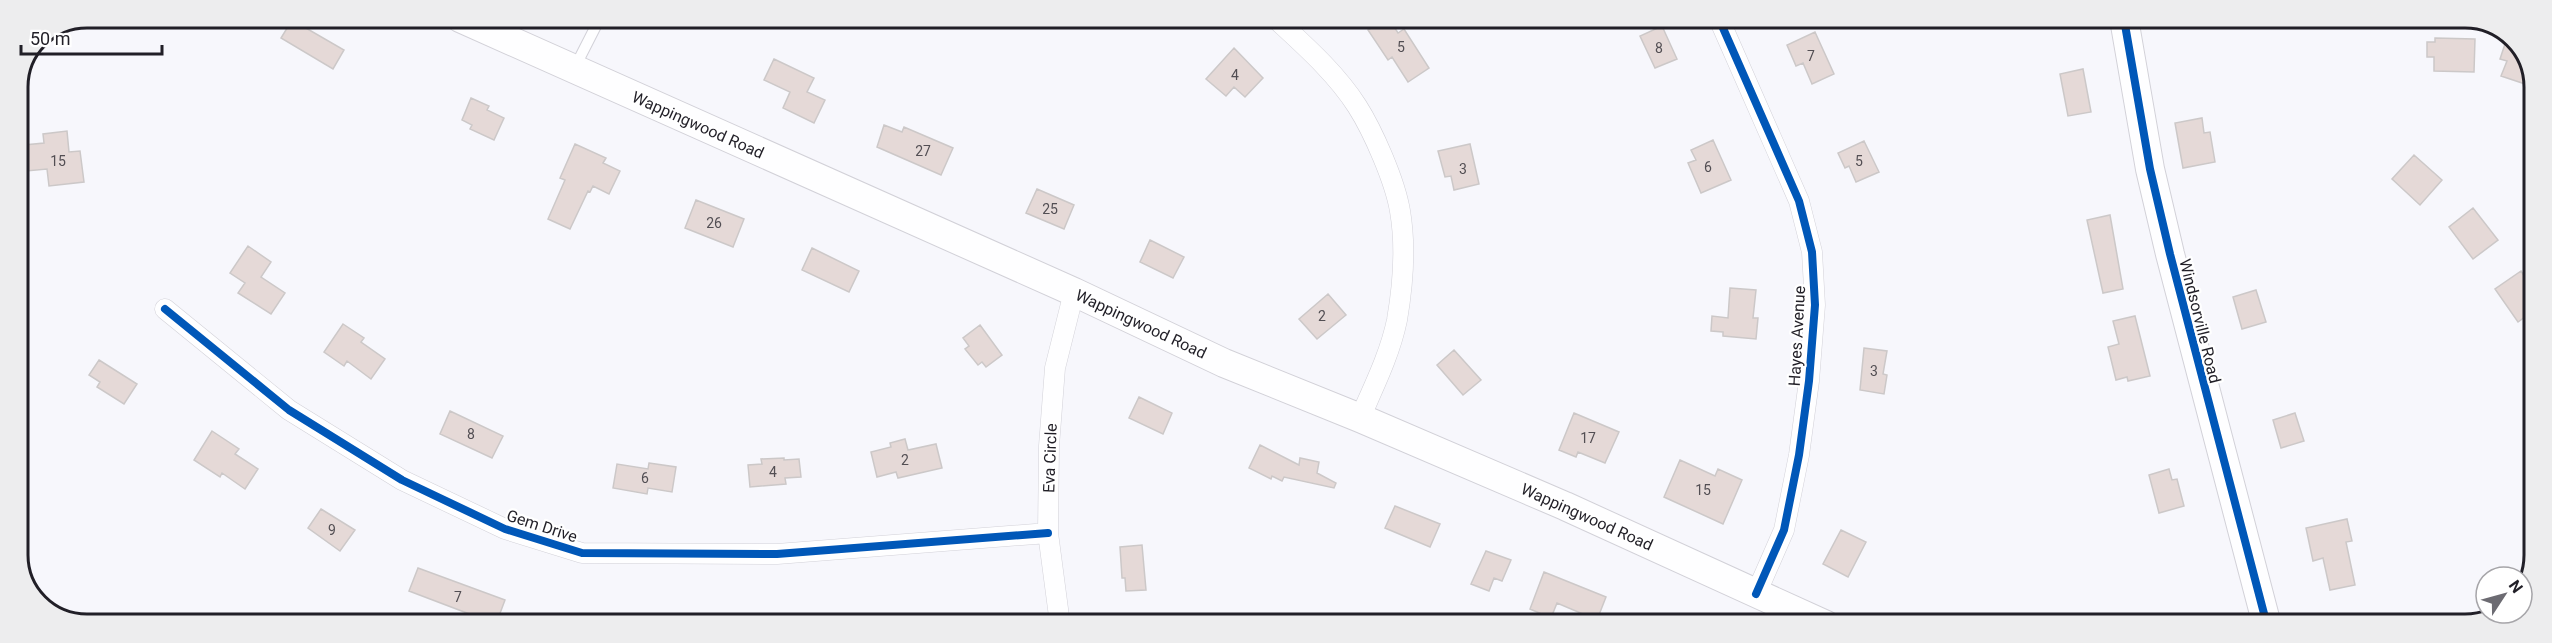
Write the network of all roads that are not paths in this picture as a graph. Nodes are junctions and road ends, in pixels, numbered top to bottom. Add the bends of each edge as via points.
1 (482, 28) edge
2 (595, 28) edge
3 (1285, 28) edge
4 (1723, 28) edge
5 (2126, 28) edge
6 (574, 69) junction
7 (1074, 292) junction
8 (165, 309) dead end
9 (1360, 418) junction
10 (1048, 533) junction
11 (1756, 594) junction
12 (1059, 614) edge
13 (1784, 614) edge
14 (2264, 614) edge

1 - 6 main road, Wappingwood Road
2 - 6 lane
3 - 9 street via 1356,105 1381,154 1400,210 1403,263 1397,320 1388,354
4 - 11 street, Hayes Avenue via 1799,201 1813,262 1814,316 1799,455 1784,530
5 - 14 main road, Windsorville Road via 2150,169 2170,254
6 - 7 main road, Wappingwood Road
7 - 9 main road, Wappingwood Road via 1224,363
7 - 10 street, Eva Circle via 1055,368
8 - 10 street, Gem Drive via 289,410 402,480 505,529 582,553 777,554
9 - 11 main road, Wappingwood Road
10 - 12 street, Eva Circle
11 - 13 main road, Wappingwood Road

